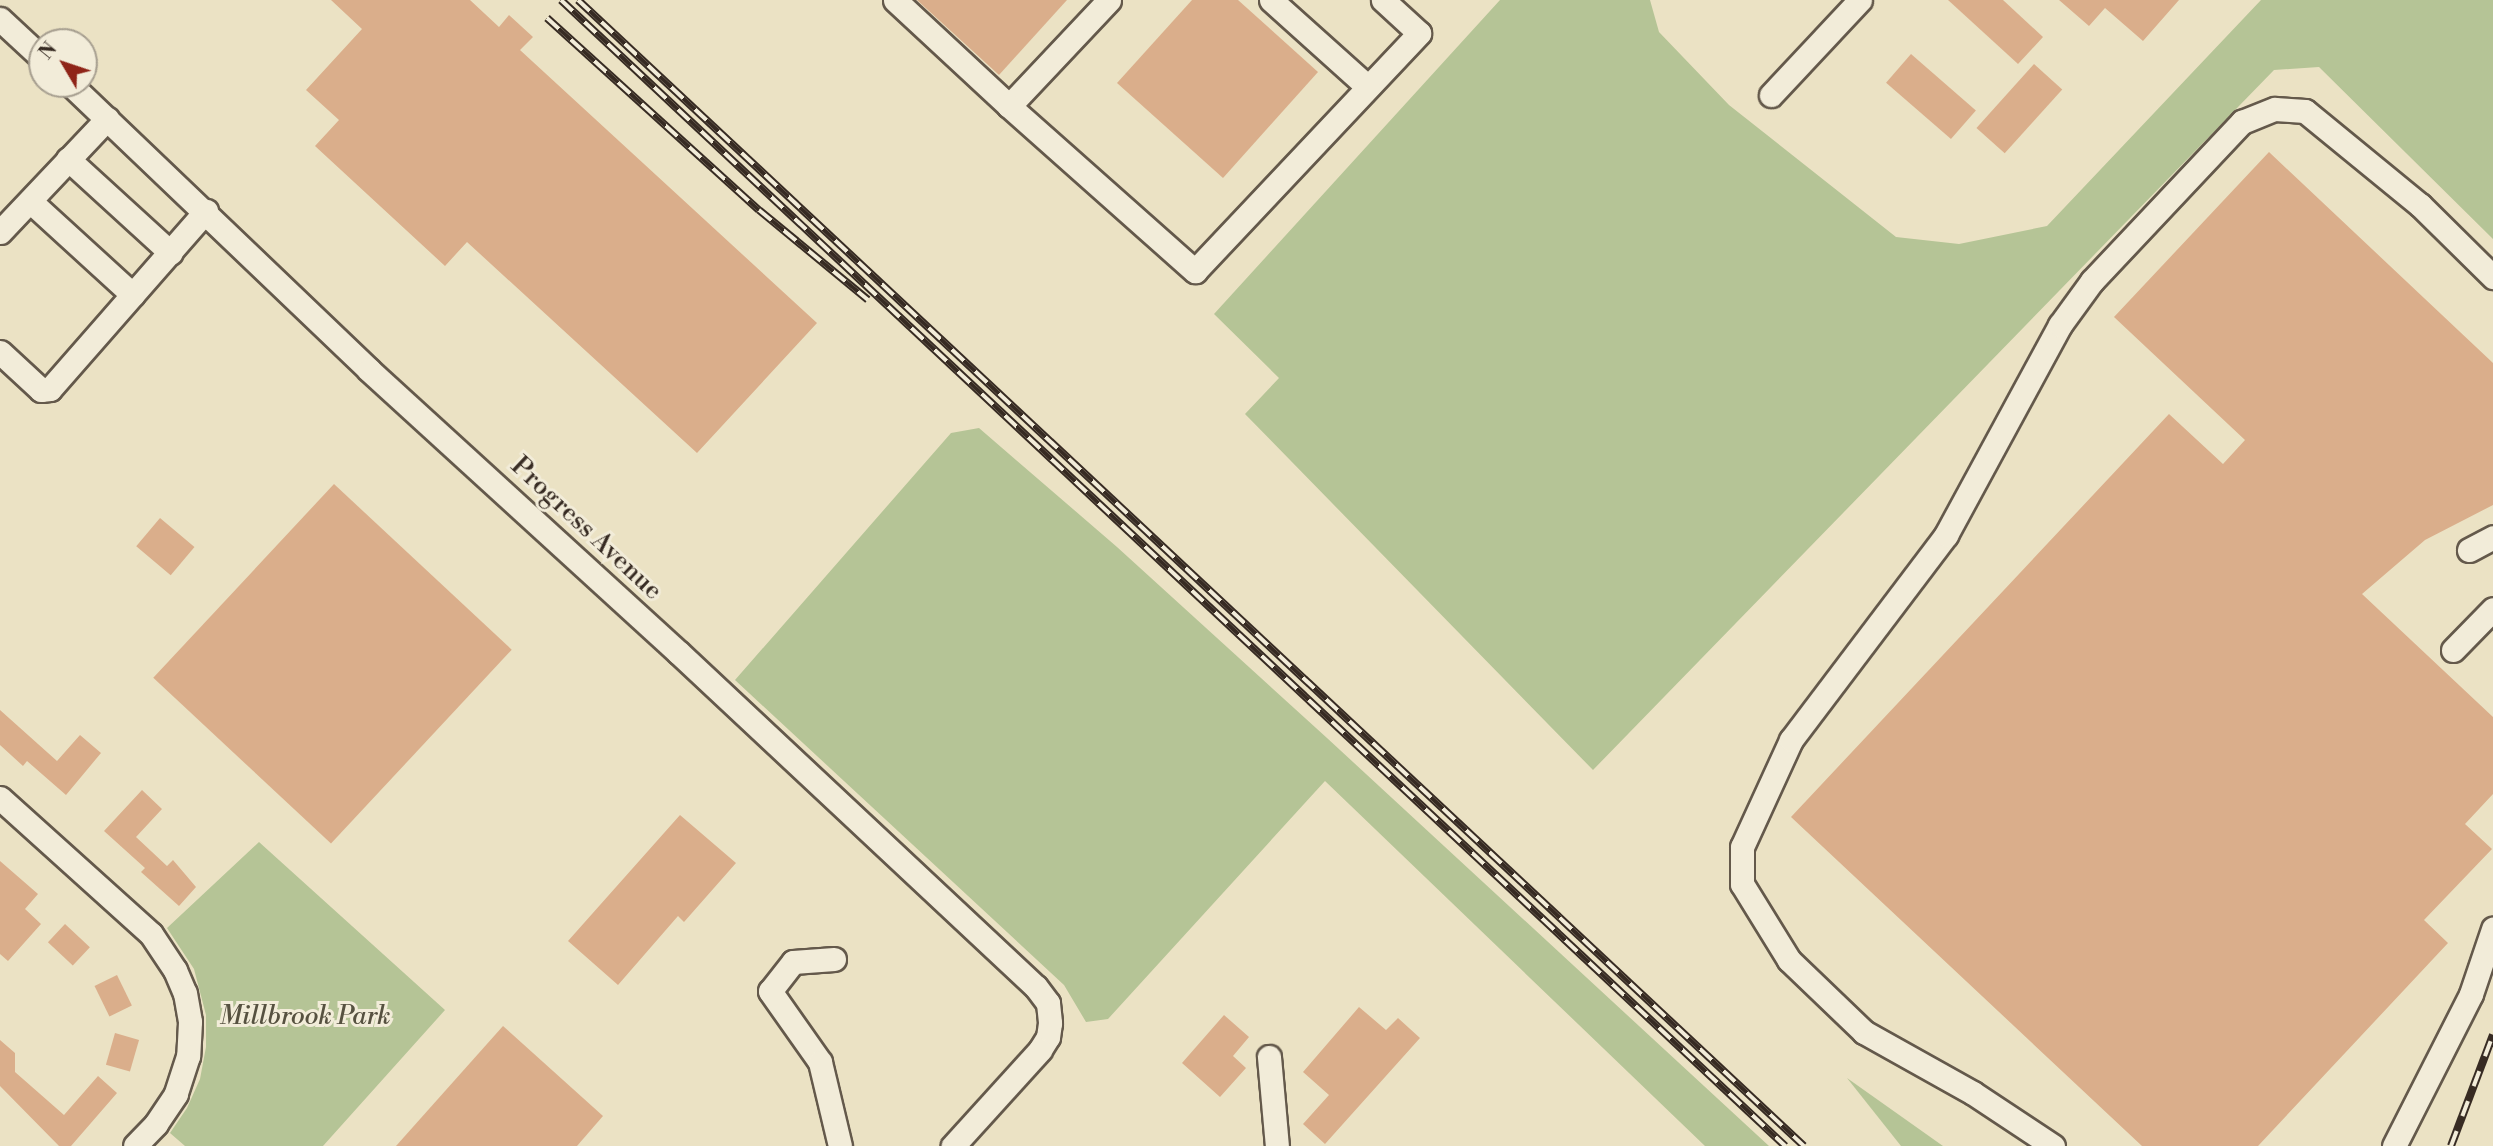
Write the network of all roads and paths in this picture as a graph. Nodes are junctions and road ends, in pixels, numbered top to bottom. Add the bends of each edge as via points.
1 (895, 0) edge
2 (1109, 0) edge
3 (1272, 0) edge
4 (1383, 0) edge
5 (1860, 0) edge
6 (0, 19) edge
7 (28, 45) edge
8 (1368, 87) junction
9 (1771, 95) dead end
10 (85, 98) edge
11 (1009, 106) junction
12 (107, 119) junction
13 (68, 159) junction
14 (30, 201) junction
15 (206, 211) junction
16 (0, 232) edge
17 (171, 253) junction
18 (2493, 277) edge
19 (133, 295) junction
20 (0, 352) edge
21 (2493, 537) edge
22 (2469, 550) dead end
23 (2493, 609) edge
24 (2453, 650) dead end
25 (0, 798) edge
26 (2493, 929) edge
27 (834, 959) dead end
28 (1269, 1058) dead end
29 (135, 1146) edge
30 (840, 1146) edge
31 (953, 1146) edge
32 (1278, 1146) edge
33 (2053, 1146) edge
34 (2394, 1146) edge

1 - 11 street
2 - 11 street
3 - 8 street
4 - 8 street via 1419,33
5 - 9 street
6 - 7 street
8 - 11 street via 1195,271
10 - 12 street, Progress Avenue
12 - 13 street
12 - 15 street, Progress Avenue
13 - 14 street
13 - 17 street
14 - 16 street
14 - 19 street
15 - 17 street
15 - 31 street, Progress Avenue via 369,370 1036,987 1048,1003 1048,1037
17 - 19 street
18 - 33 street via 2420,205 2305,111 2275,109 2242,122 2092,281 2060,326 1946,535 1791,740 1742,847 1742,884 1789,960 1864,1032 1973,1093
19 - 20 street via 50,389 41,390
21 - 22 street
23 - 24 street
25 - 29 street via 151,934 185,993 190,1021 188,1056 176,1094
26 - 34 street via 2471,994
27 - 30 street via 793,962 770,991 820,1062
28 - 32 street

